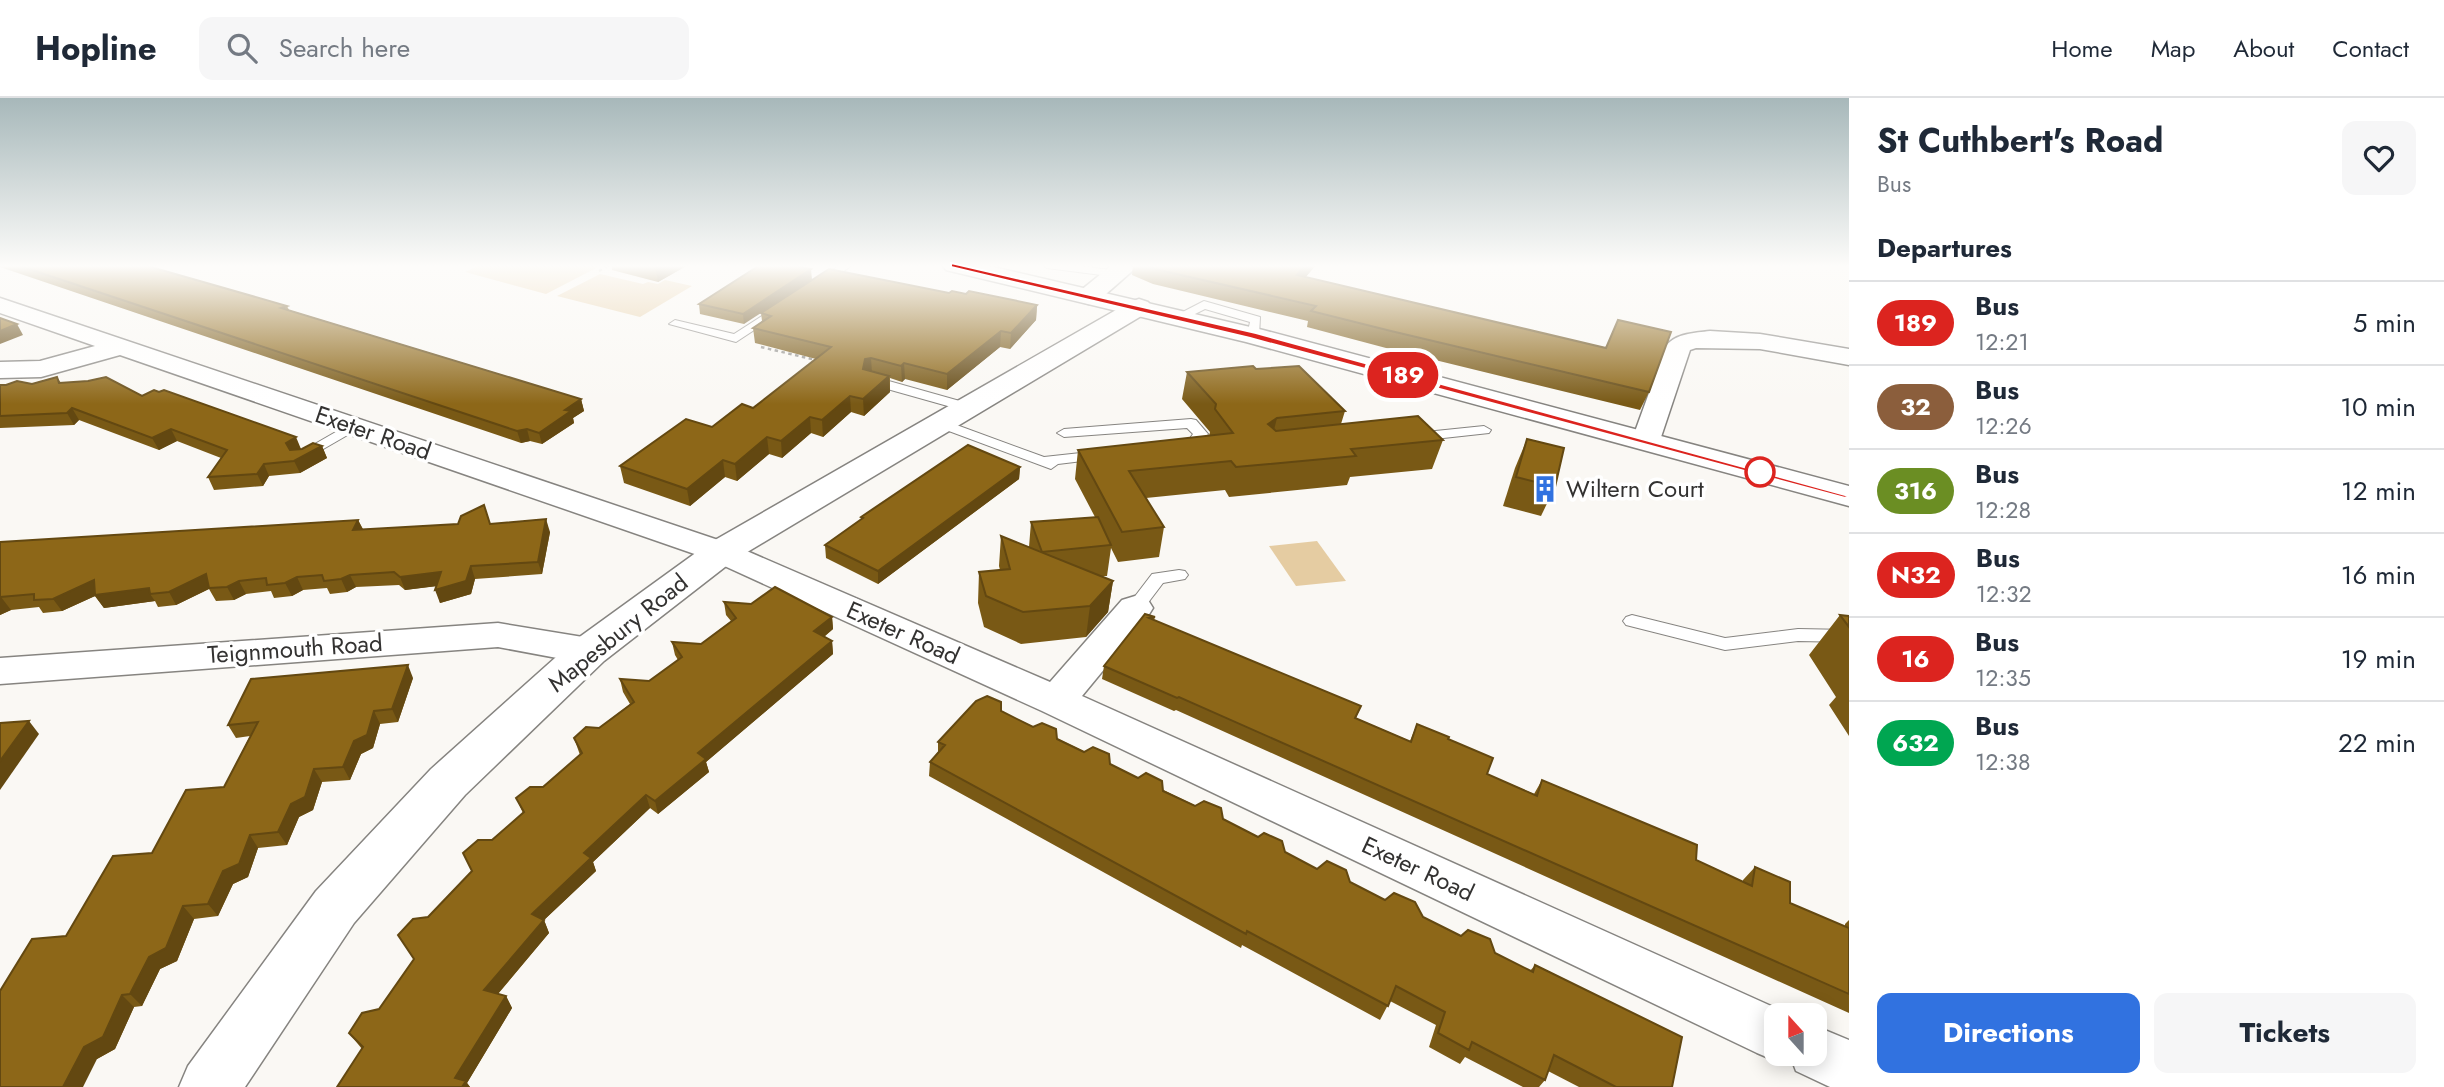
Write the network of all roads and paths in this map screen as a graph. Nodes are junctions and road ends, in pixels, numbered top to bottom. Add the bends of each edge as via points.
1 (17, 311) edge
2 (777, 311) edge
3 (1091, 311) edge
4 (1170, 311) edge
5 (675, 324) dead end
6 (752, 345) dead end
7 (119, 348) junction
8 (1849, 357) edge
9 (830, 363) edge
10 (0, 370) edge
11 (871, 380) edge
12 (956, 416) junction
13 (354, 426) junction
14 (1484, 430) dead end
15 (1064, 433) dead end
16 (1404, 439) edge
17 (1646, 440) junction
18 (1164, 448) edge
19 (301, 456) edge
20 (1203, 458) edge
21 (1109, 460) edge
22 (1176, 461) edge
23 (1849, 496) edge
24 (720, 552) junction
25 (1179, 575) dead end
26 (1135, 608) joint
27 (1632, 621) dead end
28 (1849, 636) edge
29 (589, 651) junction
30 (0, 671) edge
31 (1056, 701) junction
32 (1764, 1029) edge
33 (1827, 1058) edge
34 (1849, 1068) edge
35 (209, 1087) edge

1 - 7 street, Exeter Road
2 - 5 lane via 736,338
3 - 12 street, Mapesbury Road
4 - 17 street
6 - 9 path
7 - 10 street via 41,369
7 - 13 street, Exeter Road
8 - 17 street via 1723,338 1683,342
11 - 12 lane
12 - 21 lane via 1040,462 1073,469
12 - 24 street, Mapesbury Road
13 - 19 lane
13 - 24 street, Exeter Road
14 - 16 lane
15 - 18 lane via 1176,422 1191,423 1201,434 1192,445
17 - 23 street
20 - 22 lane
24 - 29 street, Mapesbury Road
24 - 31 street, Exeter Road
25 - 26 lane via 1158,578
26 - 31 street
27 - 28 lane via 1725,644 1798,635
29 - 30 street, Teignmouth Road via 498,635
29 - 35 street, Mapesbury Road via 448,782 335,907
31 - 32 street, Exeter Road
33 - 34 street

